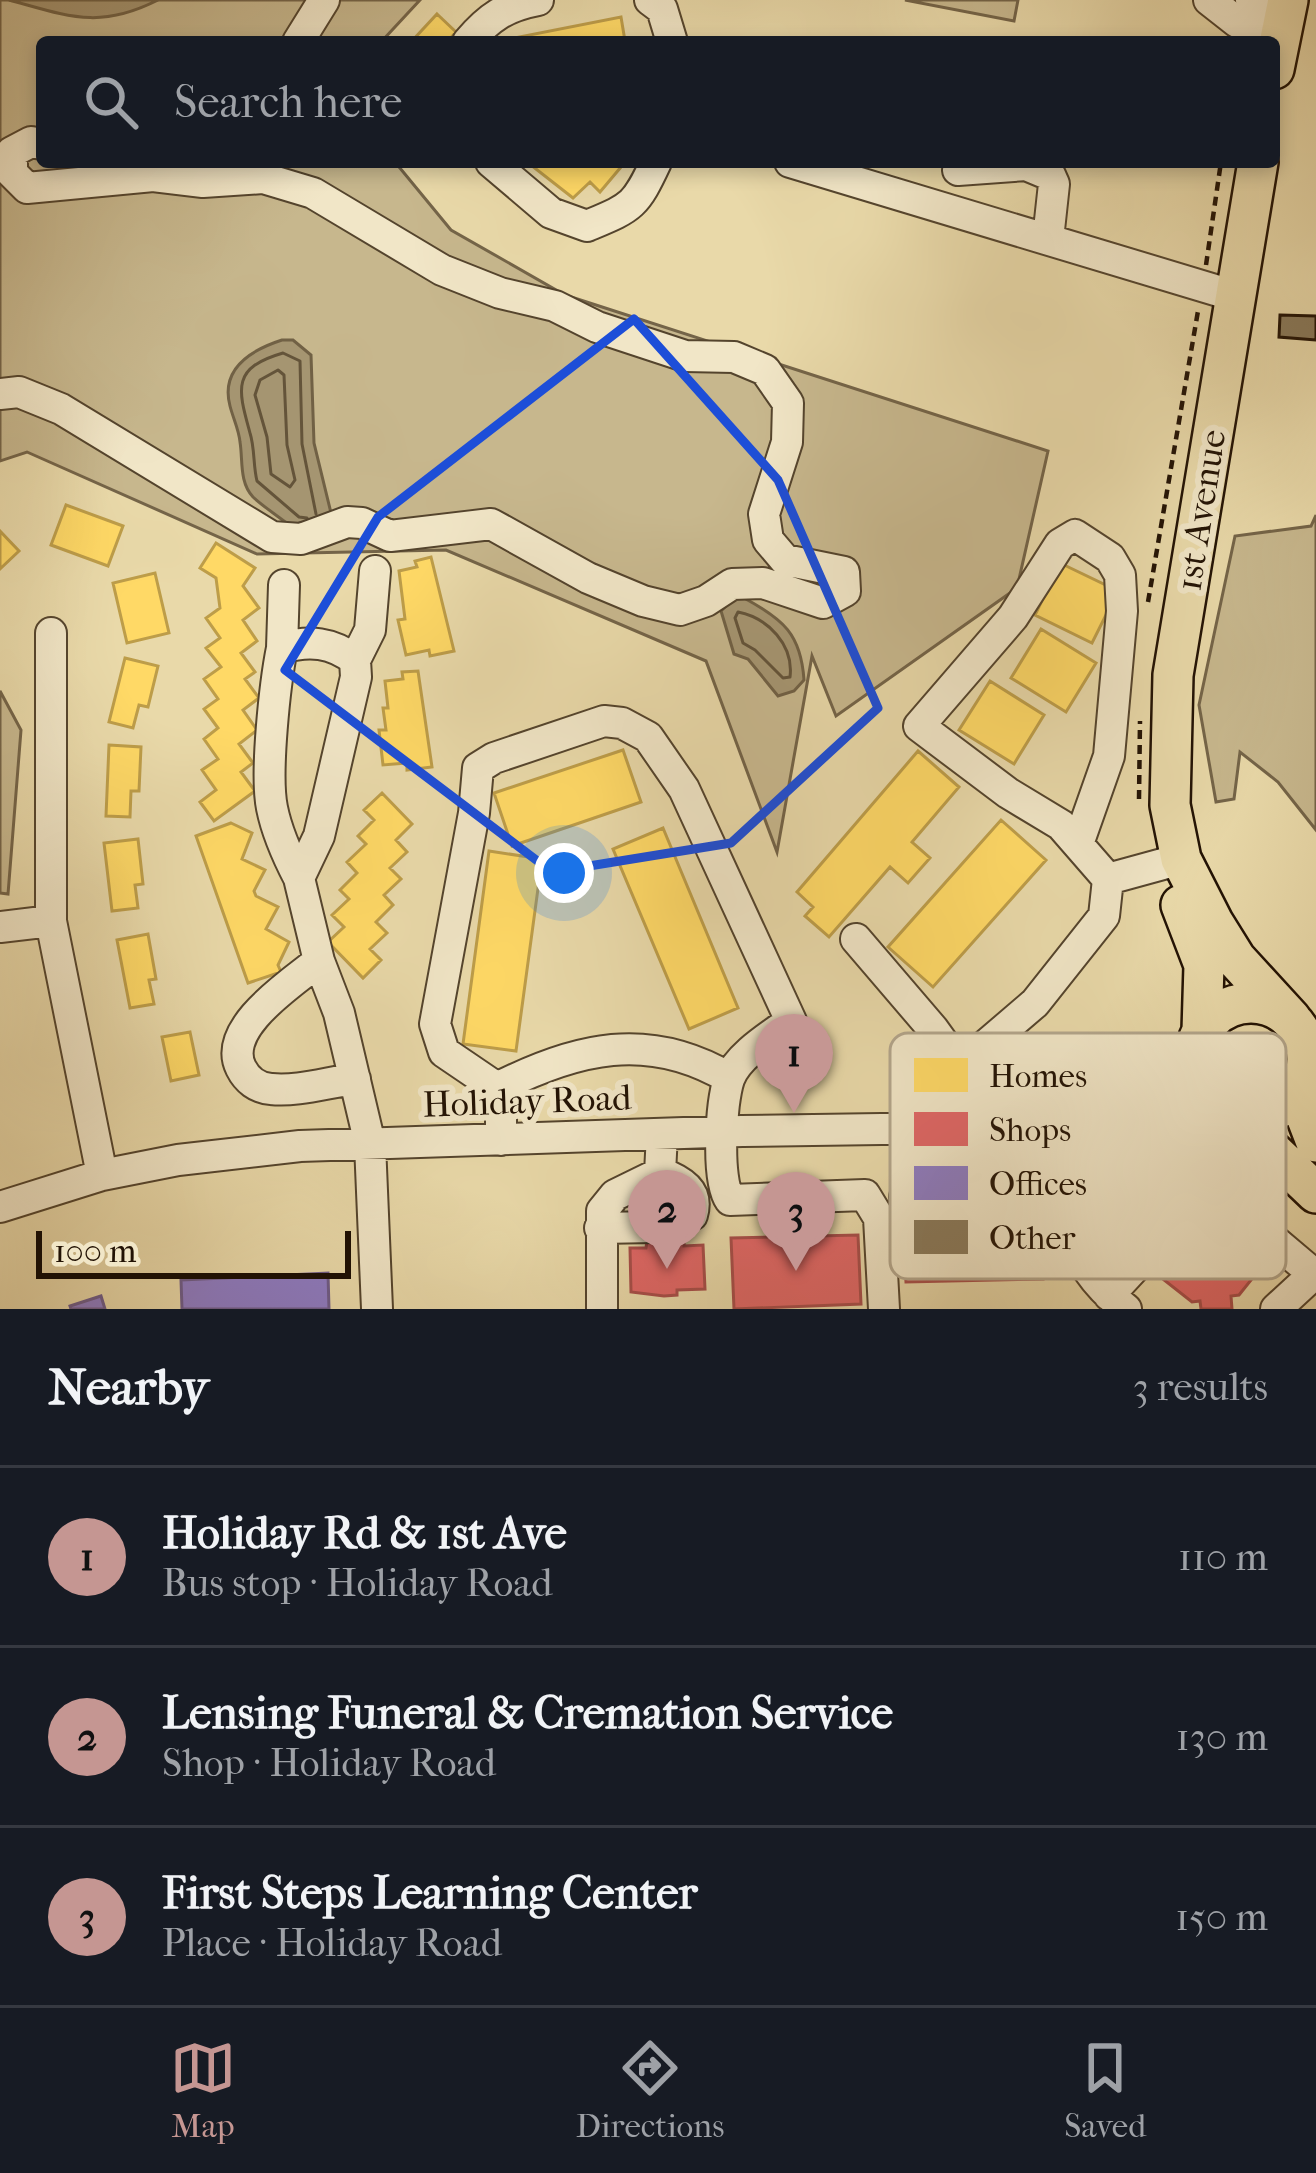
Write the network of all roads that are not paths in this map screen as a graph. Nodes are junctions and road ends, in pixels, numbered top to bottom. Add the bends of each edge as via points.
1 (324, 0) edge
2 (538, 0) edge
3 (650, 0) edge
4 (1209, 0) edge
5 (1275, 26) edge
6 (302, 36) edge
7 (474, 36) edge
8 (670, 36) edge
9 (36, 143) edge
10 (498, 168) edge
11 (653, 168) edge
12 (810, 168) edge
13 (985, 168) edge
14 (1033, 168) edge
15 (1257, 168) edge
16 (958, 170) dead end
17 (1048, 239) junction
18 (1235, 296) junction
19 (0, 394) edge
20 (375, 571) dead end
21 (284, 585) dead end
22 (51, 633) dead end
23 (282, 648) junction
24 (355, 660) junction
25 (1078, 844) junction
26 (1181, 859) junction
27 (299, 878) junction
28 (1108, 879) junction
29 (52, 921) junction
30 (0, 927) edge
31 (856, 939) dead end
32 (319, 961) junction
33 (1291, 1019) junction
34 (935, 1033) edge
35 (1000, 1033) edge
36 (1199, 1033) edge
37 (1203, 1033) edge
38 (356, 1078) junction
39 (729, 1078) junction
40 (1304, 1080) junction
41 (497, 1088) junction
42 (1286, 1102) edge
43 (890, 1127) edge
44 (721, 1132) junction
45 (662, 1134) junction
46 (501, 1140) junction
47 (1316, 1142) edge
48 (370, 1144) junction
49 (1286, 1165) edge
50 (660, 1173) junction
51 (102, 1175) junction
52 (1316, 1193) edge
53 (0, 1207) edge
54 (600, 1228) junction
55 (1286, 1250) edge
56 (1315, 1275) edge
57 (1095, 1279) edge
58 (1118, 1302) edge
59 (377, 1309) edge
60 (602, 1309) edge
61 (884, 1309) edge
62 (1276, 1309) edge

1 - 6 street
2 - 7 street via 510,5
3 - 8 street via 662,9
4 - 5 street via 1237,22
9 - 19 street via 12,152 12,173 27,188 153,176 263,178 313,193 442,270 500,293 555,305 686,356 734,358 765,370 788,403 787,442 764,514 768,540 784,560 844,572 845,591 823,603 763,583 732,584 680,610 588,578 491,524 390,536 347,522 301,538 272,537 62,409 19,392
10 - 11 street via 551,213 587,226 627,209
12 - 17 street
13 - 16 street
14 - 17 street via 1054,184
15 - 18 main road, 1st Avenue
17 - 18 street
18 - 26 main road, 1st Avenue via 1173,675 1170,805
20 - 24 street via 370,630
21 - 23 street
22 - 29 street
23 - 24 street via 303,641 339,647
23 - 27 street via 271,802
24 - 27 street via 319,836
25 - 25 street via 1109,756 1122,611 1110,558 1075,535 919,726
25 - 28 street
26 - 28 street
26 - 33 main road, 1st Avenue via 1236,959
26 - 36 main road, 1st Avenue via 1177,895 1204,965
27 - 32 street
28 - 35 street via 1104,916 1035,1003
29 - 30 street
29 - 51 street
31 - 34 street
32 - 38 street
32 - 38 street via 246,1026 237,1058 244,1075 272,1090
33 - 37 main road via 1244,1004 1213,1018
33 - 40 main road via 1306,1047
38 - 48 street
39 - 41 street via 678,1057 623,1048 583,1053
39 - 41 street via 791,1021 684,789 648,737 604,721 478,769 435,1024 444,1052
39 - 44 street
40 - 42 main road
40 - 47 main road
41 - 46 street
43 - 44 street, Holiday Road
44 - 45 street, Holiday Road
44 - 61 street via 730,1200 865,1195 879,1218
45 - 46 street, Holiday Road
45 - 50 street
46 - 48 street, Holiday Road
48 - 51 street, Holiday Road via 239,1151
48 - 59 street
49 - 52 main road
50 - 54 street via 615,1195
50 - 54 street via 687,1186 692,1215 654,1227
51 - 53 street, Holiday Road
54 - 60 street
55 - 56 street
56 - 62 street
57 - 58 street

